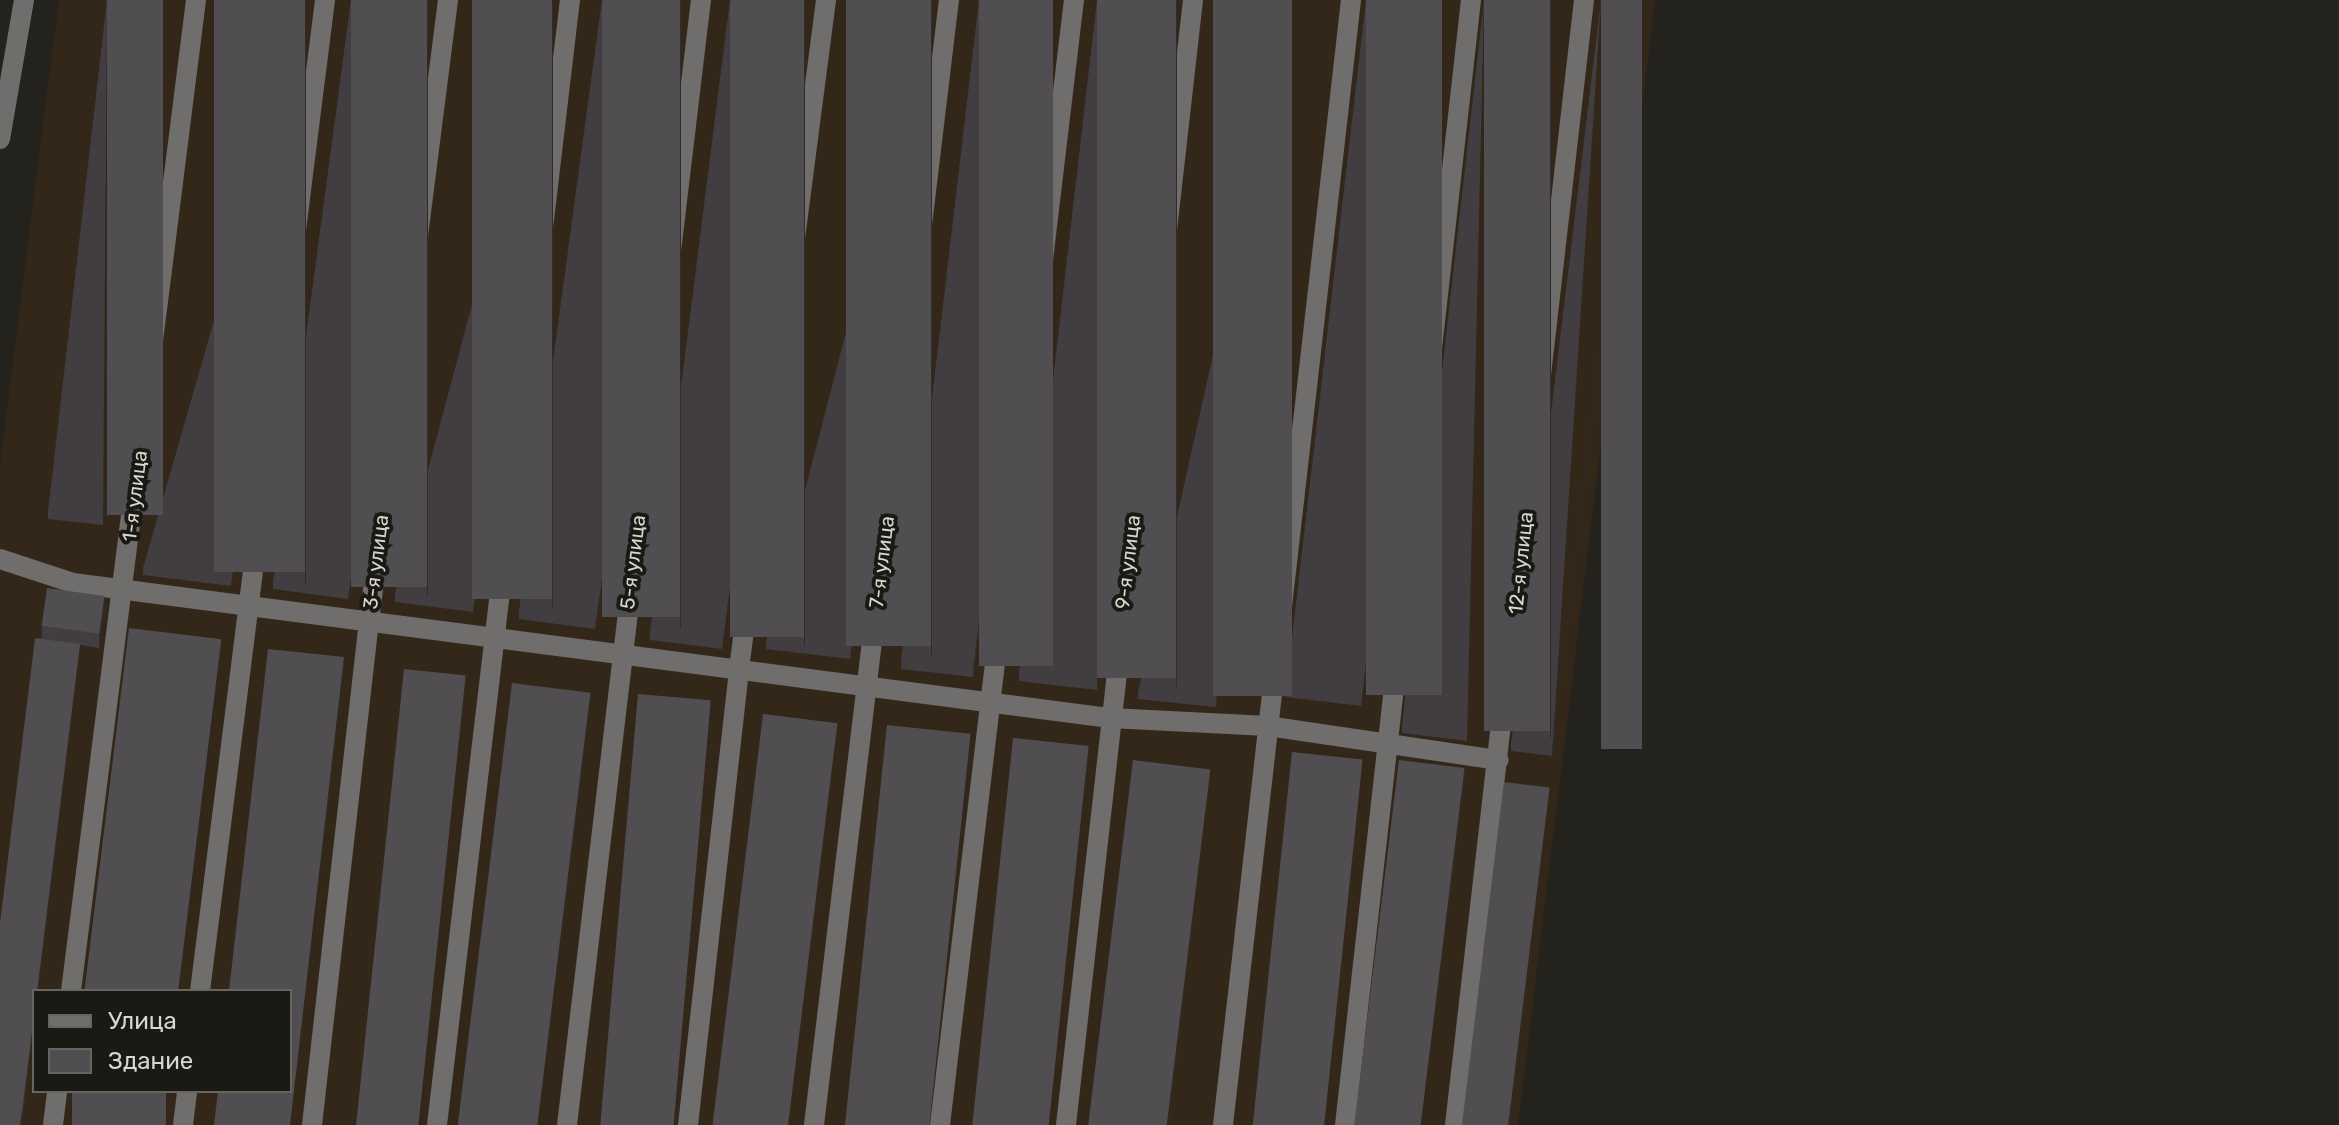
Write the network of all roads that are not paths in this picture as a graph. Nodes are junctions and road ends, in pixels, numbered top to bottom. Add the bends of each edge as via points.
1 (24, 0) edge
2 (196, 0) edge
3 (325, 0) edge
4 (448, 0) edge
5 (570, 0) edge
6 (701, 0) edge
7 (826, 0) edge
8 (949, 0) edge
9 (1074, 0) edge
10 (1193, 0) edge
11 (1351, 0) edge
12 (1471, 0) edge
13 (1584, 0) edge
14 (0, 139) edge
15 (0, 559) edge
16 (124, 589) junction
17 (249, 606) junction
18 (369, 621) junction
19 (493, 637) junction
20 (622, 654) junction
21 (739, 669) junction
22 (867, 686) junction
23 (989, 702) junction
24 (1110, 718) junction
25 (1268, 726) junction
26 (1391, 743) junction
27 (1499, 760) junction
28 (71, 989) edge
29 (200, 989) edge
30 (57, 1093) edge
31 (187, 1093) edge
32 (53, 1125) edge
33 (183, 1125) edge
34 (312, 1125) edge
35 (437, 1125) edge
36 (567, 1125) edge
37 (688, 1125) edge
38 (814, 1125) edge
39 (940, 1125) edge
40 (1066, 1125) edge
41 (1223, 1125) edge
42 (1345, 1125) edge
43 (1455, 1125) edge

1 - 14 street
2 - 16 street, 1-я улица
3 - 17 street
4 - 18 street, 3-я улица
5 - 19 street
6 - 20 street, 5-я улица
7 - 21 street
8 - 22 street, 7-я улица
9 - 23 street
10 - 24 street, 9-я улица
11 - 25 street
12 - 26 street
13 - 27 street, 12-я улица
15 - 16 street via 73,583
16 - 17 street
16 - 28 street, 1-я улица
17 - 18 street
17 - 29 street
18 - 19 street
18 - 34 street, 3-я улица
19 - 20 street
19 - 35 street
20 - 21 street
20 - 36 street, 5-я улица
21 - 22 street
21 - 37 street
22 - 23 street
22 - 38 street, 7-я улица
23 - 24 street
23 - 39 street
24 - 25 street
24 - 40 street, 9-я улица
25 - 26 street
25 - 41 street
26 - 27 street
26 - 42 street
27 - 43 street, 12-я улица
30 - 32 street
31 - 33 street

